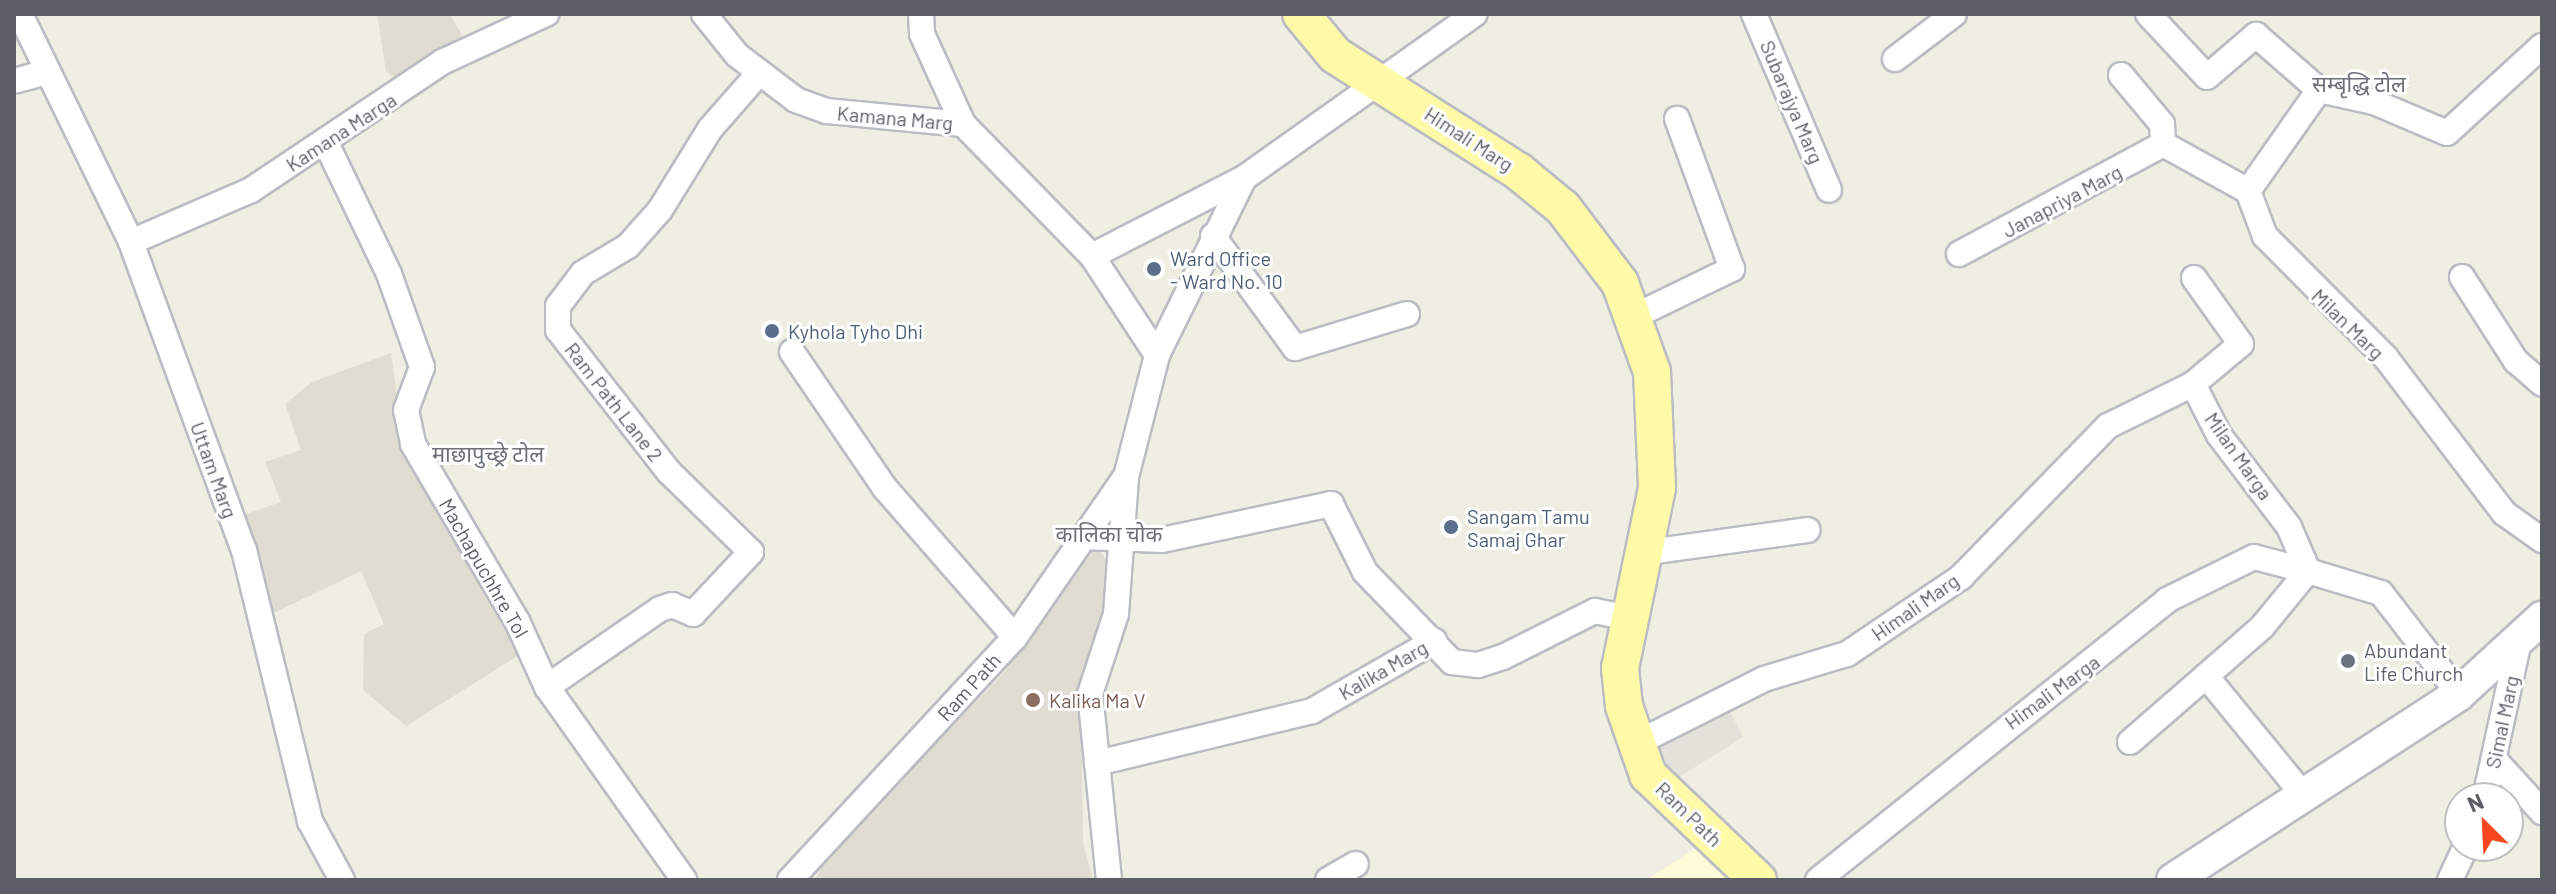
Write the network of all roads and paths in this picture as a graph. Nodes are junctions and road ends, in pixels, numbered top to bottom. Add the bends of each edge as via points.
1 (20, 14) edge
2 (546, 14) edge
3 (704, 14) edge
4 (921, 14) edge
5 (1301, 14) edge
6 (1475, 14) edge
7 (1754, 14) edge
8 (1954, 14) edge
9 (2148, 14) edge
10 (512, 21) edge
11 (2542, 46) edge
12 (1895, 59) dead end
13 (48, 72) junction
14 (759, 73) junction
15 (2121, 75) dead end
16 (14, 81) edge
17 (1382, 87) junction
18 (2319, 90) junction
19 (1677, 119) dead end
20 (963, 124) junction
21 (326, 143) junction
22 (2163, 144) junction
23 (1244, 178) junction
24 (1829, 190) dead end
25 (2248, 191) junction
26 (1213, 236) junction
27 (131, 242) junction
28 (1959, 254) dead end
29 (1092, 256) junction
30 (2462, 277) dead end
31 (2194, 278) dead end
32 (1407, 314) dead end
33 (1635, 316) junction
34 (792, 352) dead end
35 (1157, 355) junction
36 (2193, 384) junction
37 (2542, 384) edge
38 (1126, 477) junction
39 (1807, 530) dead end
40 (1084, 537) junction
41 (2542, 540) edge
42 (1121, 542) junction
43 (1649, 552) junction
44 (2308, 571) junction
45 (1628, 618) junction
46 (2542, 618) edge
47 (1015, 637) junction
48 (1434, 641) junction
49 (2518, 645) junction
50 (2206, 676) junction
51 (547, 687) junction
52 (2459, 694) junction
53 (2130, 742) dead end
54 (1635, 744) junction
55 (2494, 759) junction
56 (1097, 763) junction
57 (2489, 782) edge
58 (2306, 798) junction
59 (2542, 812) edge
60 (1356, 864) dead end
61 (342, 880) edge
62 (684, 880) edge
63 (790, 880) edge
64 (1109, 880) edge
65 (1328, 880) edge
66 (1758, 880) edge
67 (1818, 880) edge
68 (2173, 880) edge

1 - 13 street, Uttam Marg
2 - 10 street, Kamana Marga
3 - 14 street, Kamana Marg
4 - 20 street via 922,34
5 - 17 main road via 1335,55
6 - 17 street
7 - 24 street, Subarajya Marg
8 - 12 street
9 - 18 street via 2211,76 2256,35
10 - 21 street, Kamana Marga via 442,62
11 - 18 street via 2447,133 2374,102
13 - 16 street
13 - 27 street, Uttam Marg
14 - 20 street, Kamana Marg via 827,111
14 - 51 street, Ram Path Lane 2 via 710,129 660,210 628,246 583,273 558,306 558,330 609,400 669,472 742,537 751,552 693,614 672,605 660,609
15 - 22 street via 2162,124
17 - 23 street
17 - 33 main road, Himali Marg via 1518,171 1563,208 1596,247
18 - 25 street
19 - 33 street via 1732,269
20 - 29 street, Kamana Marg
21 - 27 street, Kamana Marga via 251,190
21 - 51 street, Machapuchhre Tol via 389,274 422,367 406,410 413,444 517,621
22 - 25 street
22 - 28 street, Janapriya Marg
23 - 26 street
23 - 29 street
25 - 41 street, Milan Marg via 2265,236 2386,358 2504,513
26 - 32 street via 1295,348
26 - 35 street
27 - 61 street, Uttam Marg via 244,550 310,821
29 - 35 street, Kamana Marg
30 - 37 street via 2516,361
31 - 36 street via 2241,344
33 - 43 main road, Himali Marg via 1652,372 1655,418
34 - 47 street via 884,487
35 - 38 street
36 - 44 street, Milan Marga via 2219,435 2289,527
36 - 54 street, Himali Marg via 2108,426 1961,577 1847,654 1764,679
38 - 40 street, Ram Path
38 - 42 street
39 - 43 street
40 - 42 street
40 - 47 street, Ram Path
42 - 48 street, Kalika Marg via 1331,504 1365,572
42 - 56 street via 1116,614 1090,694
43 - 45 main road, Ram Path
44 - 50 street via 2262,627
44 - 52 street via 2381,593
44 - 67 street, Himali Marga via 2254,557 2167,600
45 - 48 street via 1595,611 1478,665 1452,662
45 - 54 main road, Ram Path via 1620,668
46 - 49 main road
47 - 63 street, Ram Path
48 - 56 street, Kalika Marg via 1312,711
49 - 52 main road
49 - 55 street, Simal Marg
50 - 53 street
50 - 58 street
51 - 62 street, Machapuchhre Tol
52 - 58 main road
54 - 66 main road, Ram Path via 1648,775
55 - 57 street, Simal Marg
55 - 59 street
56 - 64 street
58 - 68 main road
60 - 65 street

